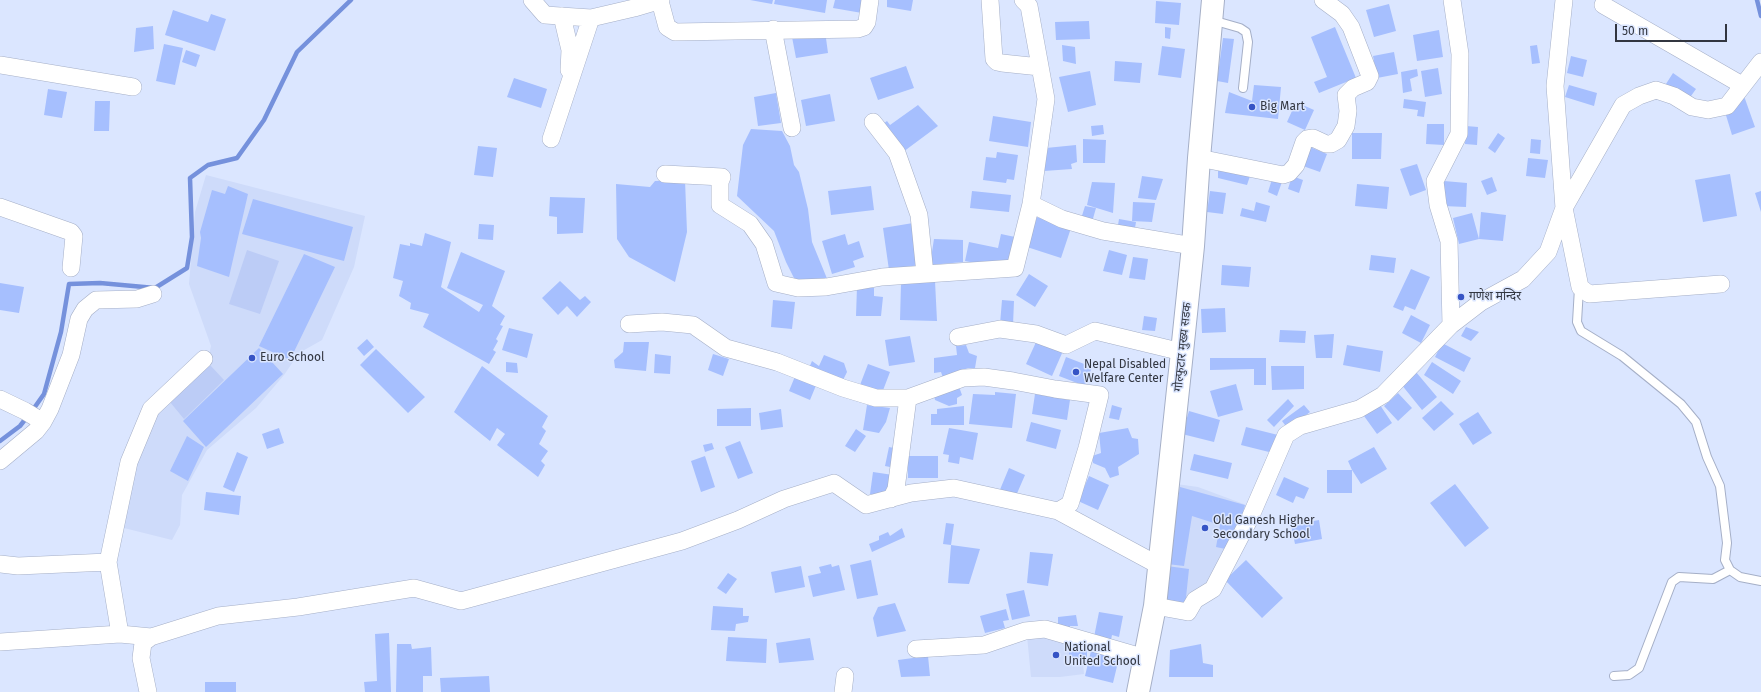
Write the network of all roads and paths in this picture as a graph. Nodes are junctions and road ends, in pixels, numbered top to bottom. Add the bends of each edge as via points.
1 (532, 0) edge
2 (870, 0) edge
3 (990, 0) edge
4 (1023, 0) edge
5 (1323, 0) edge
6 (1452, 0) edge
7 (1564, 0) edge
8 (660, 1) edge
9 (1603, 5) dead end
10 (1212, 10) edge
11 (562, 16) junction
12 (591, 18) junction
13 (773, 29) junction
14 (1761, 62) edge
15 (0, 65) edge
16 (1040, 67) junction
17 (570, 80) junction
18 (1742, 86) junction
19 (133, 87) dead end
20 (1243, 88) dead end
21 (873, 122) dead end
22 (792, 128) dead end
23 (551, 139) dead end
24 (1199, 158) junction
25 (665, 174) dead end
26 (1031, 204) junction
27 (0, 207) edge
28 (1564, 208) junction
29 (1193, 246) junction
30 (71, 268) dead end
31 (925, 274) junction
32 (1721, 284) dead end
33 (1580, 287) junction
34 (152, 294) dead end
35 (629, 324) dead end
36 (1451, 325) junction
37 (958, 337) dead end
38 (1182, 352) junction
39 (204, 359) dead end
40 (908, 398) junction
41 (0, 399) edge
42 (42, 421) junction
43 (0, 461) edge
44 (891, 499) junction
45 (1058, 511) junction
46 (108, 562) junction
47 (0, 564) edge
48 (1158, 565) junction
49 (1730, 570) junction
50 (1761, 581) edge
51 (1155, 606) junction
52 (120, 634) junction
53 (151, 637) junction
54 (0, 642) edge
55 (916, 649) dead end
56 (1145, 658) junction
57 (1614, 676) dead end
58 (148, 692) edge
59 (1138, 692) edge

1 - 11 street via 545,15
2 - 13 street via 867,22 864,27 858,29
3 - 16 street via 994,59 1002,63
4 - 16 street via 1029,6
5 - 24 street via 1342,14 1351,27 1370,76 1367,82 1353,88 1346,95 1346,126 1338,140 1326,144 1313,138 1307,140 1290,174 1283,175
6 - 36 street via 1460,54 1459,134 1435,182 1438,204 1449,241
7 - 28 street via 1555,86
8 - 12 street
8 - 13 street via 667,27 675,32
9 - 18 street
10 - 20 lane via 1246,32 1248,42
10 - 24 main road, गोल्फुटार मुख्य सडक
11 - 12 street
11 - 17 street via 570,50
12 - 17 street
13 - 22 street
14 - 18 street
15 - 19 street
16 - 26 street via 1046,99
17 - 23 street
18 - 28 street via 1726,106 1708,110 1692,108 1674,96 1656,90 1623,105
21 - 31 street via 897,153 919,215
24 - 29 main road, गोल्फुटार मुख्य सडक
25 - 31 street via 722,177 720,205 750,224 764,244 776,283 798,288 826,287 882,277
26 - 29 street via 1062,219 1102,231
26 - 31 street via 1015,268
27 - 30 street via 71,232 74,236
28 - 33 street
28 - 36 street via 1548,252 1522,279 1481,302
29 - 38 main road, गोल्फुटार मुख्य सडक
32 - 33 street via 1589,294
33 - 49 lane via 1577,322 1581,331 1622,356 1681,404 1696,422 1720,486 1727,543 1725,560
34 - 42 street via 137,299 96,300 85,309 79,320 70,355 50,409
35 - 40 street via 662,322 693,325 726,348 777,362 843,388 876,398
36 - 51 street via 1383,395 1359,410 1300,426 1286,436 1250,518 1213,589 1195,600 1188,612
37 - 38 street via 1000,329 1036,334 1066,344 1095,331
38 - 48 main road, गोल्फुटार मुख्य सडक
39 - 46 street via 151,409 129,462
40 - 44 street via 896,489
40 - 45 street via 963,378 1013,381 1100,396 1070,504
41 - 42 street
42 - 43 street via 36,431
44 - 45 street via 911,493 954,488
44 - 53 street via 866,505 834,483 784,499 682,541 461,601 414,588 298,607 218,616
45 - 48 street
46 - 47 street via 18,566
46 - 52 street
48 - 51 main road, गोल्फुटार मुख्य सडक
49 - 50 lane via 1740,577
49 - 57 lane via 1713,579 1679,577 1672,582 1639,668 1629,675
51 - 56 main road, गोल्फुटार मुख्य सडक
52 - 53 street
52 - 54 street
53 - 58 street via 143,643 141,658
55 - 56 street via 984,645 1025,631 1045,629
56 - 59 main road, गोल्फुटार मुख्य सडक

